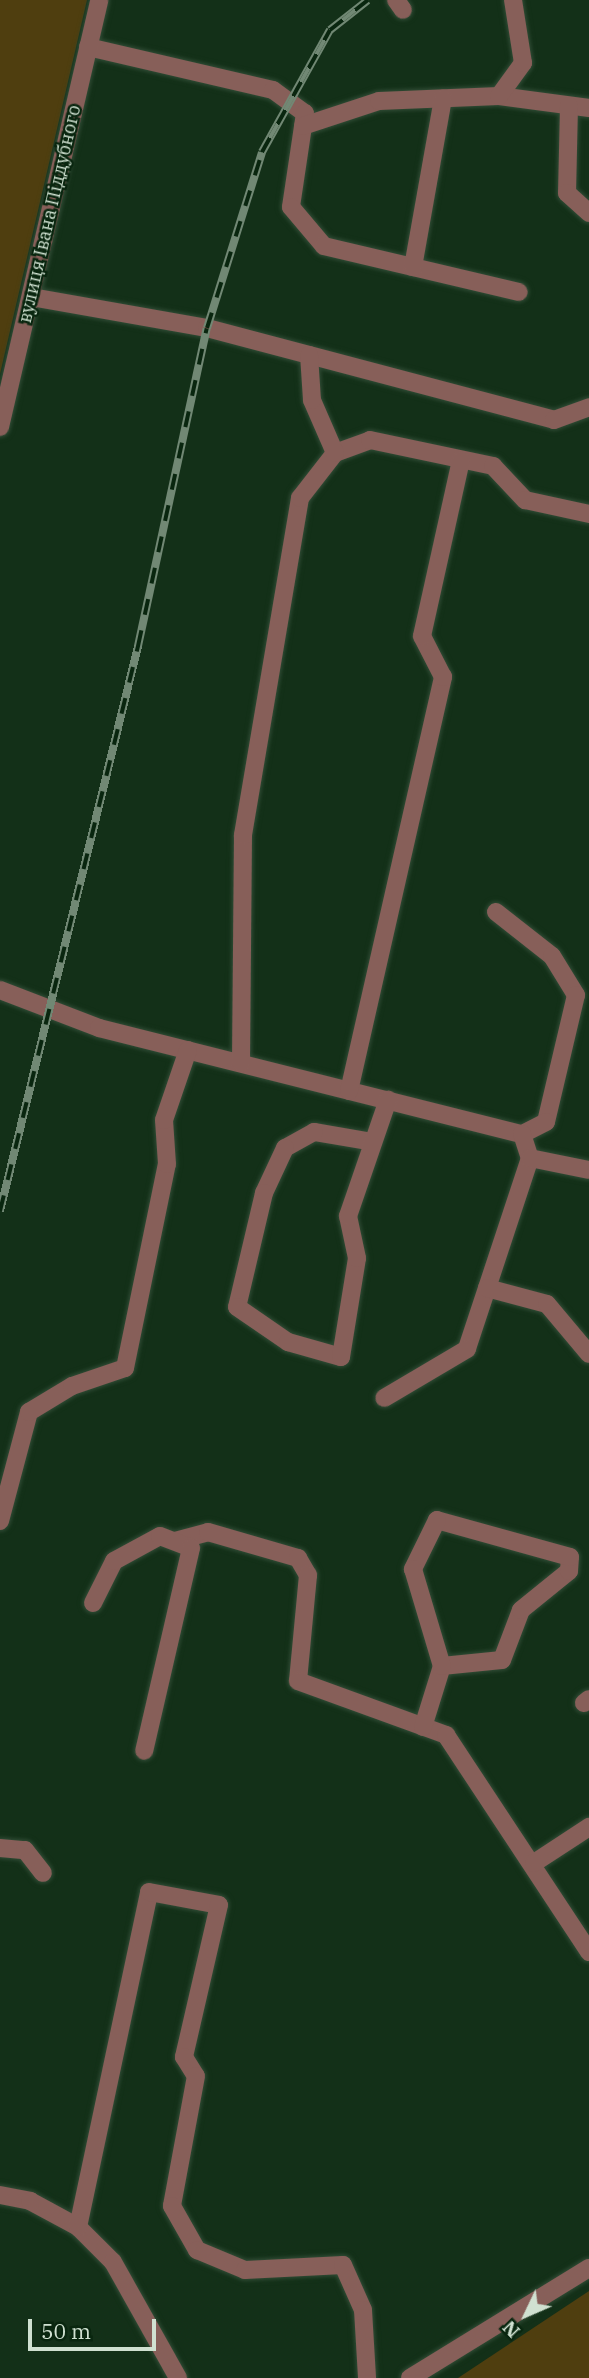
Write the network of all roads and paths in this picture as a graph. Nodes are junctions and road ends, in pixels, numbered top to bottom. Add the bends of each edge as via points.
1 (99, 0) edge
2 (513, 0) edge
3 (88, 47) junction
4 (499, 96) junction
5 (443, 99) junction
6 (569, 106) junction
7 (589, 108) edge
8 (303, 126) junction
9 (589, 213) edge
10 (413, 267) junction
11 (519, 292) dead end
12 (31, 297) junction
13 (309, 355) junction
14 (589, 407) edge
15 (0, 427) edge
16 (335, 453) junction
17 (461, 460) junction
18 (589, 514) edge
19 (496, 912) dead end
20 (0, 990) edge
21 (583, 992) edge
22 (188, 1050) junction
23 (241, 1063) junction
24 (349, 1091) junction
25 (388, 1100) junction
26 (522, 1134) junction
27 (373, 1142) junction
28 (530, 1158) junction
29 (589, 1170) edge
30 (487, 1288) junction
31 (589, 1354) edge
32 (384, 1398) dead end
33 (0, 1521) edge
34 (175, 1541) junction
35 (93, 1603) dead end
36 (442, 1666) junction
37 (423, 1727) junction
38 (144, 1751) dead end
39 (589, 1827) edge
40 (0, 1848) edge
41 (534, 1863) junction
42 (43, 1872) dead end
43 (589, 1952) edge
44 (0, 2195) edge
45 (78, 2227) junction
46 (589, 2268) edge
47 (178, 2378) edge
48 (367, 2378) edge
49 (410, 2378) edge

1 - 3 street, вулиця Івана Піддубного
2 - 4 street via 523,63
3 - 8 street via 273,90 305,113
3 - 12 street, вулиця Івана Піддубного
4 - 5 street
4 - 6 street
5 - 8 street via 379,102
5 - 10 street
6 - 7 street
6 - 9 street via 567,193
8 - 10 street via 291,207 324,246
10 - 11 street
12 - 13 street via 207,328
12 - 15 street, вулиця Івана Піддубного
13 - 14 street via 554,420
13 - 16 street via 312,400
16 - 17 street via 370,440
16 - 23 street via 300,498 243,835
17 - 18 street via 493,466 525,500
17 - 24 street via 422,636 443,677
19 - 21 street via 552,956
20 - 22 street via 99,1028
21 - 26 street via 547,1122
22 - 23 street
22 - 33 street via 164,1120 167,1164 125,1368 72,1386 29,1412
23 - 24 street
24 - 25 street
25 - 26 street
25 - 27 street
26 - 28 street
27 - 27 street via 348,1216 357,1258 341,1357 288,1342 237,1307 264,1193 285,1148 314,1132
28 - 29 street
28 - 30 street
30 - 31 street via 547,1304
30 - 32 street via 467,1349
34 - 35 street via 160,1536 114,1561
34 - 37 street via 208,1532 298,1558 307,1575 298,1681
34 - 38 street via 191,1548
36 - 36 street via 502,1660 521,1610 569,1572 570,1557 437,1520 413,1569
36 - 37 street
37 - 41 street via 446,1735
39 - 41 street
40 - 42 street via 25,1850
41 - 43 street
44 - 45 street via 30,2201
45 - 47 street via 113,2262
45 - 48 street via 149,1892 219,1905 184,2057 196,2076 172,2206 197,2250 245,2270 343,2265 363,2310
46 - 49 street

